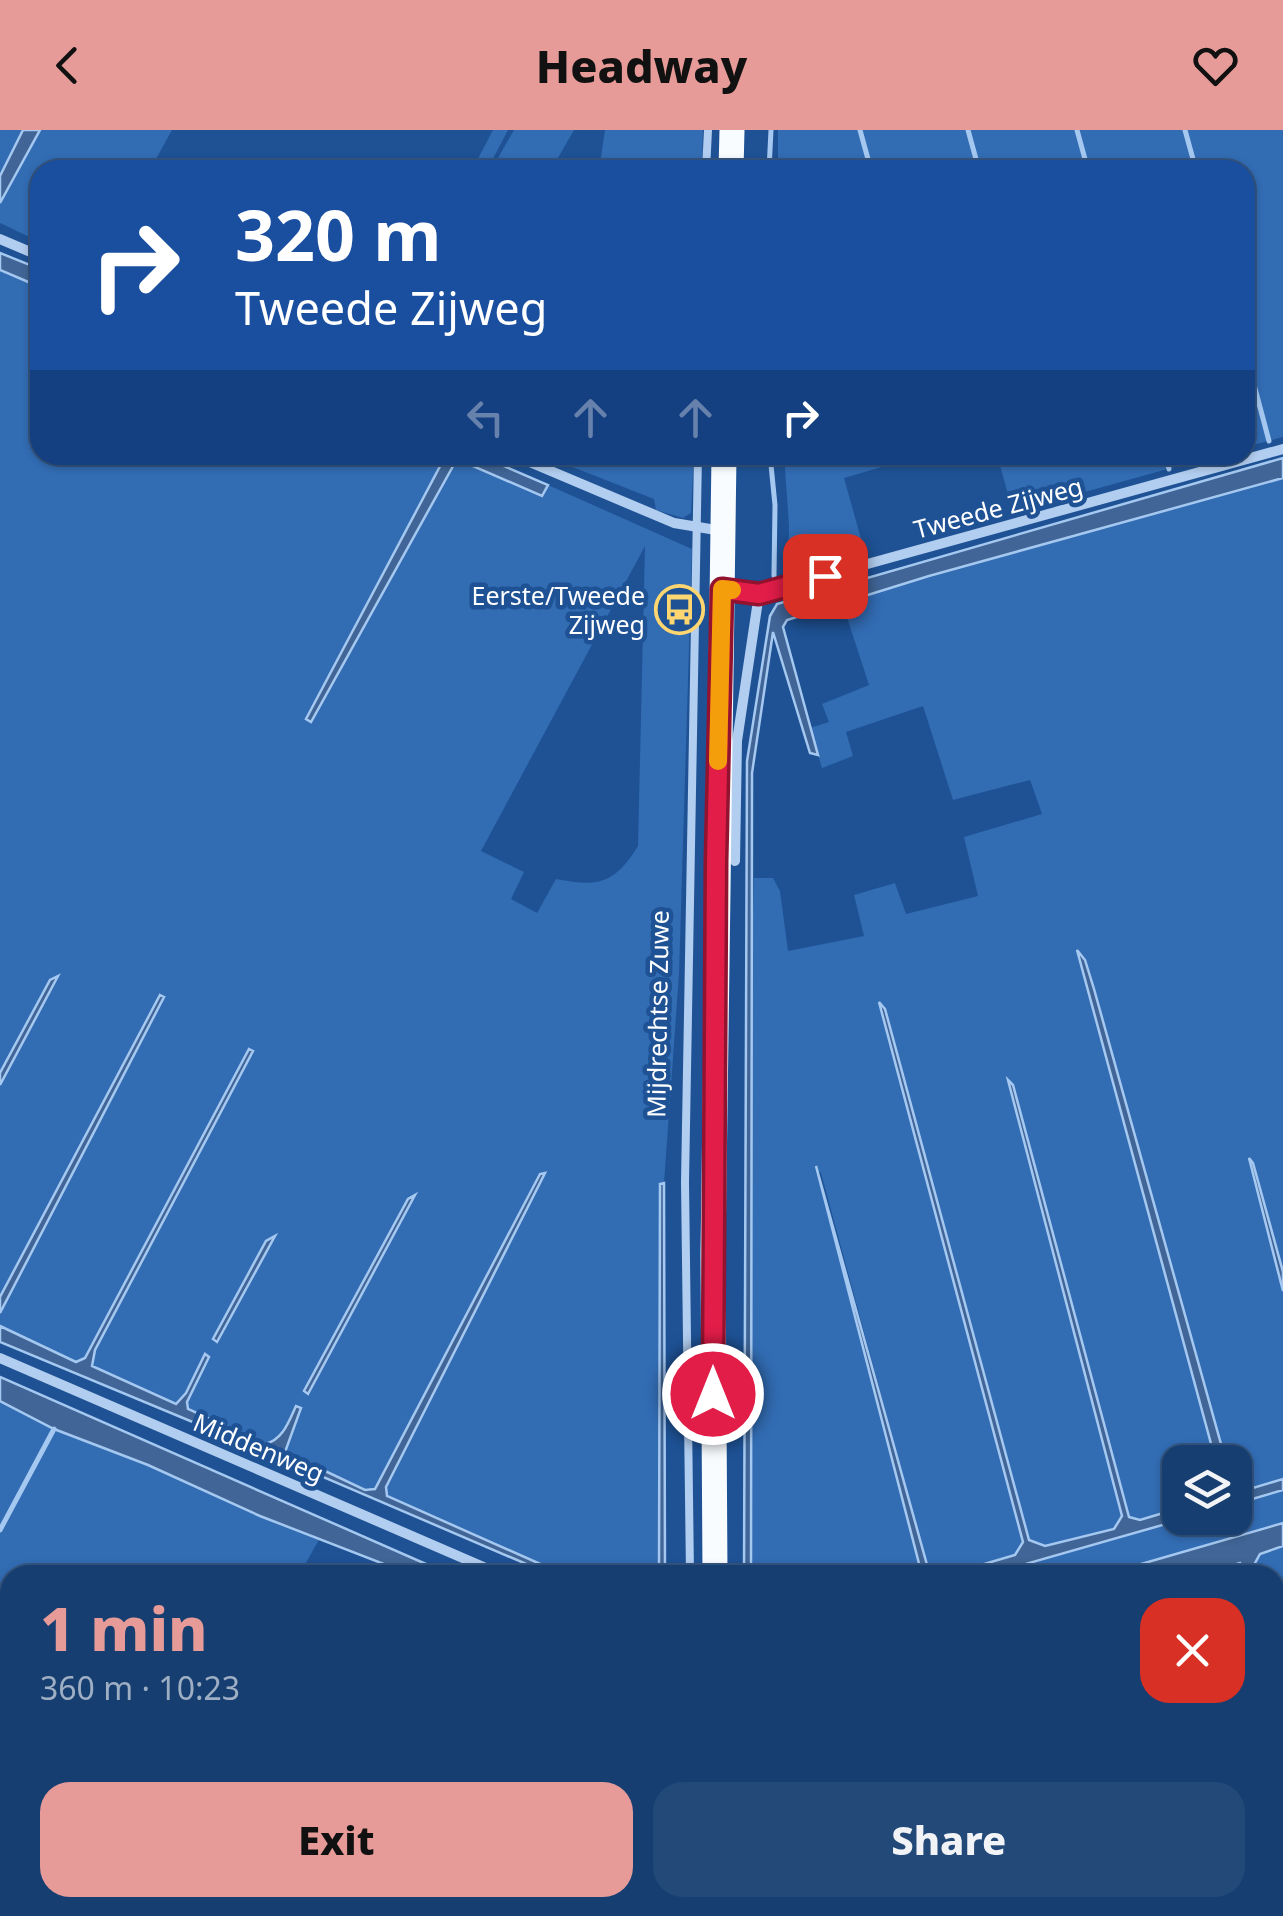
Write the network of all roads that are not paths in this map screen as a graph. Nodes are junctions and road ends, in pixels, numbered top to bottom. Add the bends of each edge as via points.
1 (708, 130) edge
2 (732, 130) edge
3 (706, 160) edge
4 (731, 160) edge
5 (0, 240) edge
6 (30, 252) edge
7 (1283, 448) edge
8 (1255, 456) edge
9 (537, 465) edge
10 (700, 465) edge
11 (722, 465) edge
12 (1222, 465) edge
13 (710, 530) junction
14 (722, 589) junction
15 (759, 594) junction
16 (736, 861) dead end
17 (0, 1358) edge
18 (479, 1565) edge
19 (690, 1565) edge
20 (715, 1565) edge

1 - 3 lane
2 - 4 main road
5 - 6 street
7 - 8 street, Tweede Zijweg
9 - 13 street via 674,522
10 - 13 lane, Mijdrechtse Zuwe
11 - 13 main road, Mijdrechtse Zuwe
12 - 15 street, Tweede Zijweg
13 - 14 main road, Mijdrechtse Zuwe
13 - 19 lane, Mijdrechtse Zuwe via 685,1182
14 - 15 street, Tweede Zijweg
14 - 20 main road, Mijdrechtse Zuwe
15 - 16 street via 737,741
17 - 18 street, Middenweg

